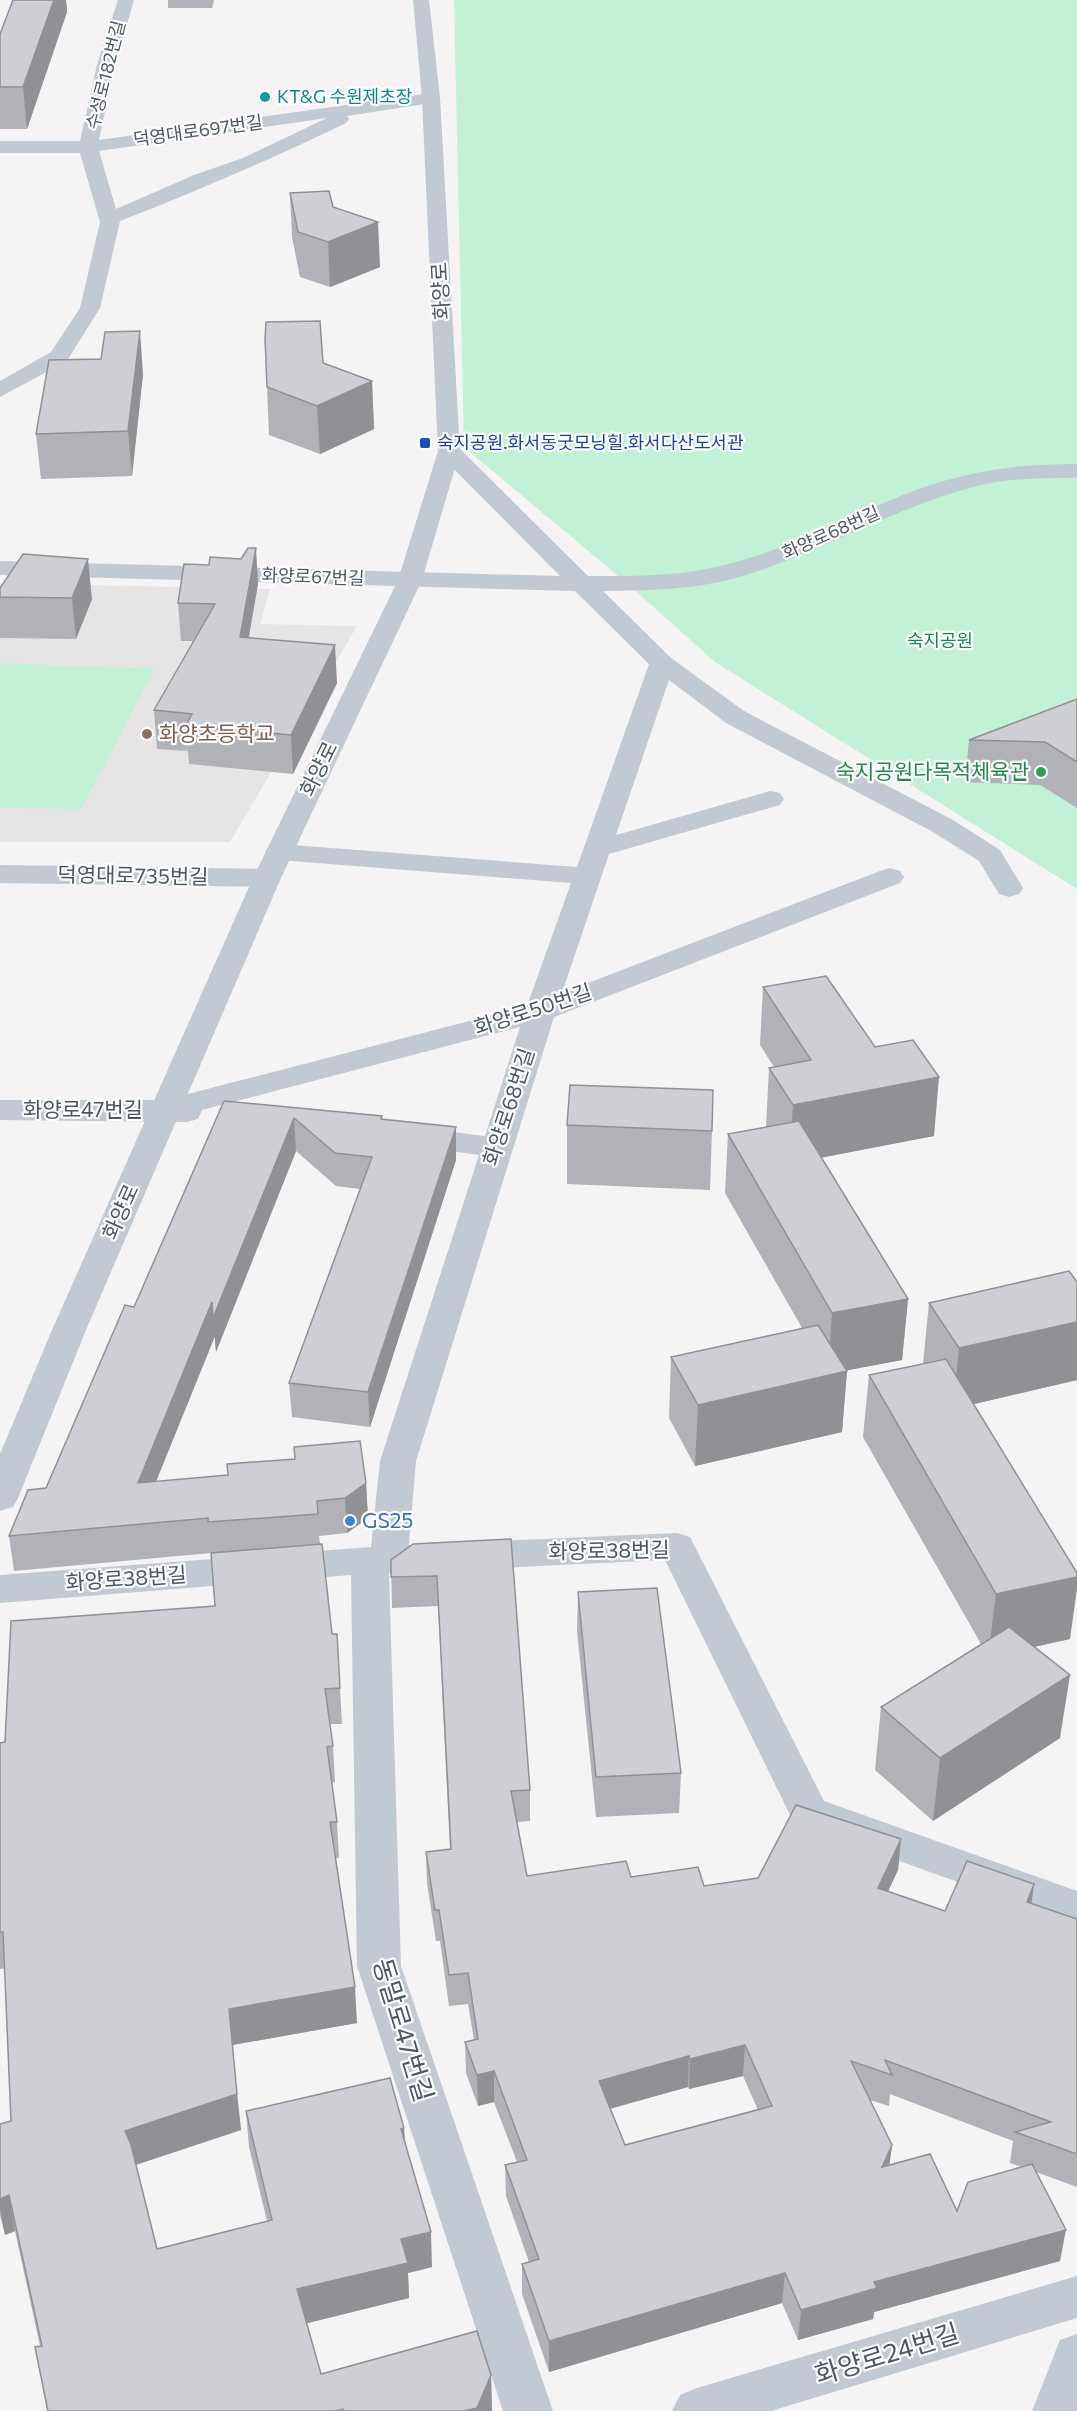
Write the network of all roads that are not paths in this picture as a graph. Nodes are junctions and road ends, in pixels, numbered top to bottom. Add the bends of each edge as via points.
1 (126, 0) edge
2 (421, 0) edge
3 (431, 98) junction
4 (360, 108) junction
5 (0, 147) edge
6 (88, 147) junction
7 (109, 218) junction
8 (0, 390) edge
9 (449, 451) junction
10 (1077, 471) edge
11 (0, 568) edge
12 (410, 580) junction
13 (584, 584) junction
14 (662, 663) junction
15 (770, 799) dead end
16 (592, 862) junction
17 (273, 865) junction
18 (0, 874) edge
19 (890, 877) dead end
20 (1010, 888) dead end
21 (540, 1012) junction
22 (0, 1110) edge
23 (166, 1110) junction
24 (249, 1119) edge
25 (378, 1134) edge
26 (496, 1147) junction
27 (0, 1498) edge
28 (379, 1560) junction
29 (0, 1589) edge
30 (1077, 1908) edge
31 (1077, 2297) edge
32 (1077, 2356) edge
33 (528, 2411) edge
34 (697, 2411) edge
35 (1057, 2411) edge

1 - 6 street, 수성로182번길 via 106,65
2 - 3 street, 화양로
3 - 4 street, 덕영대로697번길
3 - 9 street, 화양로
4 - 6 street, 덕영대로697번길
4 - 7 street via 281,149
5 - 6 street, 덕영대로697번길
6 - 7 street, 수성로182번길
7 - 8 street, 수성로182번길 via 90,308 59,356
9 - 12 street, 화양로
9 - 13 street
10 - 13 street, 화양로68번길 via 1018,473 960,484 893,505 835,534 746,569 681,582
11 - 12 street, 화양로67번길
12 - 13 street, 화양로68번길
12 - 17 street, 화양로
13 - 14 street
14 - 16 street, 화양로68번길
14 - 20 street via 735,717 943,826 990,856
15 - 16 street
16 - 17 street, 덕영대로735번길
16 - 21 street, 화양로68번길
17 - 18 street, 덕영대로735번길
17 - 23 street, 화양로
19 - 21 street, 화양로50번길
21 - 23 street, 화양로50번길
21 - 26 street, 화양로68번길
22 - 23 street, 화양로47번길
23 - 24 street
23 - 27 street, 화양로
25 - 26 street
26 - 28 street, 화양로68번길 via 398,1461
28 - 29 street, 화양로38번길
28 - 30 street, 화양로38번길 via 677,1546 809,1812
28 - 33 street, 동말로47번길 via 379,1965
31 - 34 street, 화양로24번길
32 - 35 street

